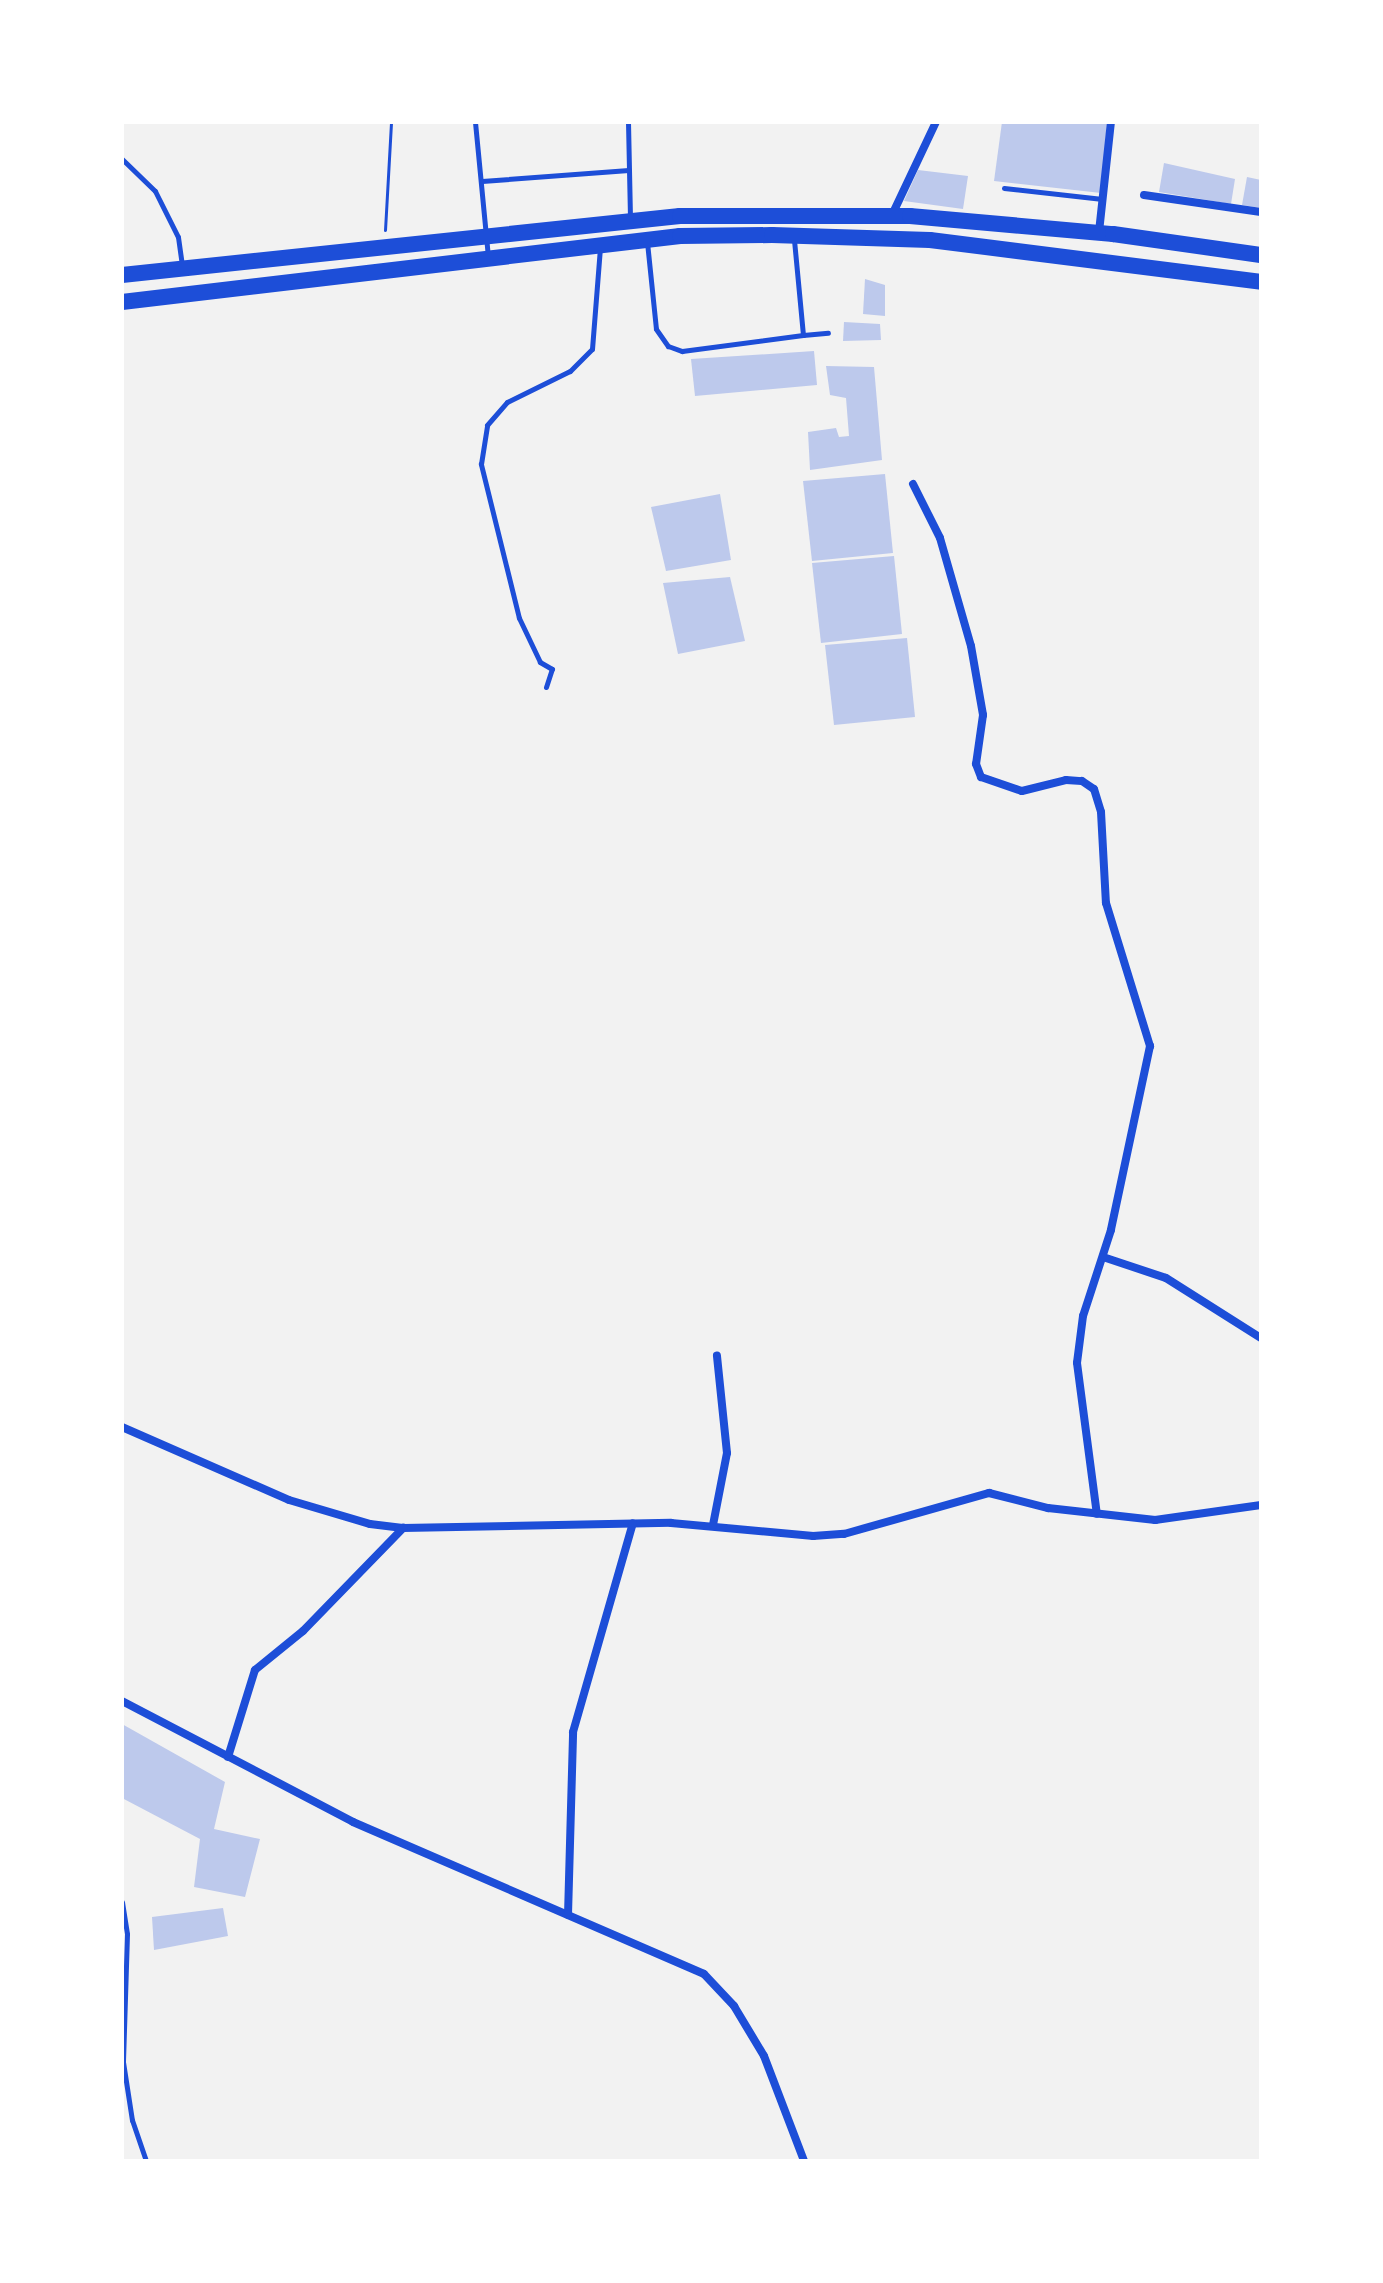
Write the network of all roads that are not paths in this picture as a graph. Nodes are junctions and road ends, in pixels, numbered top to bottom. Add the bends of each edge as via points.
1 (475, 122) edge
2 (628, 122) edge
3 (936, 122) edge
4 (1111, 122) edge
5 (122, 159) edge
6 (629, 170) junction
7 (482, 181) junction
8 (1004, 188) dead end
9 (1144, 195) dead end
10 (1104, 199) junction
11 (1261, 212) edge
12 (892, 216) junction
13 (660, 217) junction
14 (932, 218) junction
15 (631, 219) junction
16 (1099, 233) junction
17 (486, 234) junction
18 (794, 236) junction
19 (1127, 237) junction
20 (654, 240) junction
21 (930, 240) junction
22 (600, 246) junction
23 (1261, 255) edge
24 (489, 259) junction
25 (1118, 261) junction
26 (182, 269) junction
27 (122, 275) edge
28 (1261, 282) edge
29 (122, 302) edge
30 (828, 333) dead end
31 (803, 335) junction
32 (913, 484) dead end
33 (546, 687) dead end
34 (1103, 1257) junction
35 (1261, 1338) edge
36 (717, 1356) dead end
37 (122, 1427) edge
38 (1261, 1505) edge
39 (1097, 1514) junction
40 (633, 1523) junction
41 (713, 1525) junction
42 (403, 1528) junction
43 (122, 1701) edge
44 (228, 1757) junction
45 (122, 1902) edge
46 (568, 1915) junction
47 (122, 2062) edge
48 (146, 2161) edge
49 (804, 2161) edge

1 - 7 lane
2 - 6 lane
3 - 12 street
4 - 10 street
5 - 26 lane via 155,191 178,237
6 - 7 lane
6 - 15 lane
7 - 17 lane
8 - 10 lane
9 - 11 street
10 - 16 street
12 - 13 highway
12 - 14 highway
13 - 15 highway
13 - 20 highway
14 - 16 highway
14 - 21 highway
15 - 17 highway
16 - 19 highway
17 - 24 lane
17 - 26 highway
18 - 20 highway
18 - 21 highway
18 - 31 lane
19 - 23 highway
19 - 25 highway
20 - 22 highway
20 - 31 lane via 656,329 668,346 682,351
21 - 25 highway
22 - 24 highway
22 - 33 lane via 592,349 570,371 507,402 487,425 481,464 519,618 540,662 552,669
24 - 29 highway
25 - 28 highway
26 - 27 highway
30 - 31 lane
32 - 34 street via 940,538 971,646 983,715 976,764 981,777 1022,791 1082,781 1100,801 1106,903 1150,1046 1145,1093
34 - 35 street via 1166,1278
34 - 39 street via 1083,1316 1077,1363
36 - 41 street via 727,1453
37 - 42 street via 289,1500
38 - 39 street via 1155,1520
39 - 41 street via 989,1493 844,1534 813,1536
40 - 41 street
40 - 42 street
40 - 46 street via 573,1732
42 - 44 street via 303,1631 255,1670
43 - 44 street
44 - 46 street via 353,1822
45 - 47 lane via 127,1934
46 - 49 street via 704,1974 764,2056
47 - 48 lane

